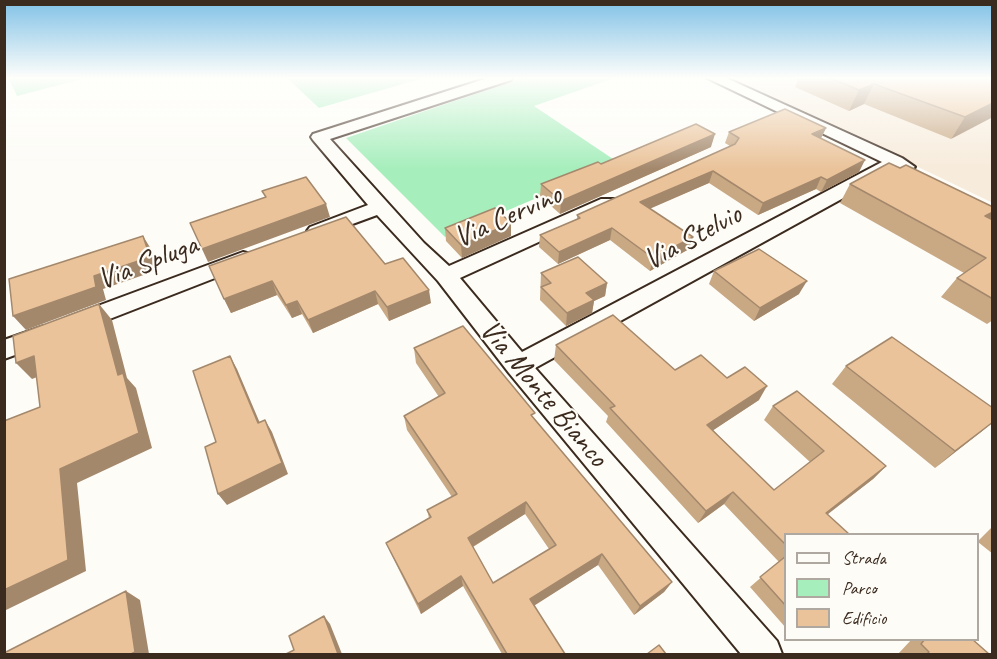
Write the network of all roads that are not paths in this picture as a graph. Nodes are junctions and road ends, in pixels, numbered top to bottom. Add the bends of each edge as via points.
1 (410, 108) edge
2 (779, 108) edge
3 (896, 162) junction
4 (918, 172) edge
5 (628, 194) edge
6 (380, 207) junction
7 (302, 237) edge
8 (258, 253) edge
9 (446, 276) junction
10 (4, 350) edge
11 (518, 366) junction
12 (764, 654) edge

1 - 6 street, Via Monte Bianco via 319,137
2 - 3 street
3 - 4 street
3 - 11 street, Via Stelvio
5 - 9 street, Via Cervino
6 - 7 street
6 - 9 street, Via Monte Bianco
8 - 10 street, Via Spluga
9 - 11 street, Via Monte Bianco
11 - 12 street, Via Monte Bianco

